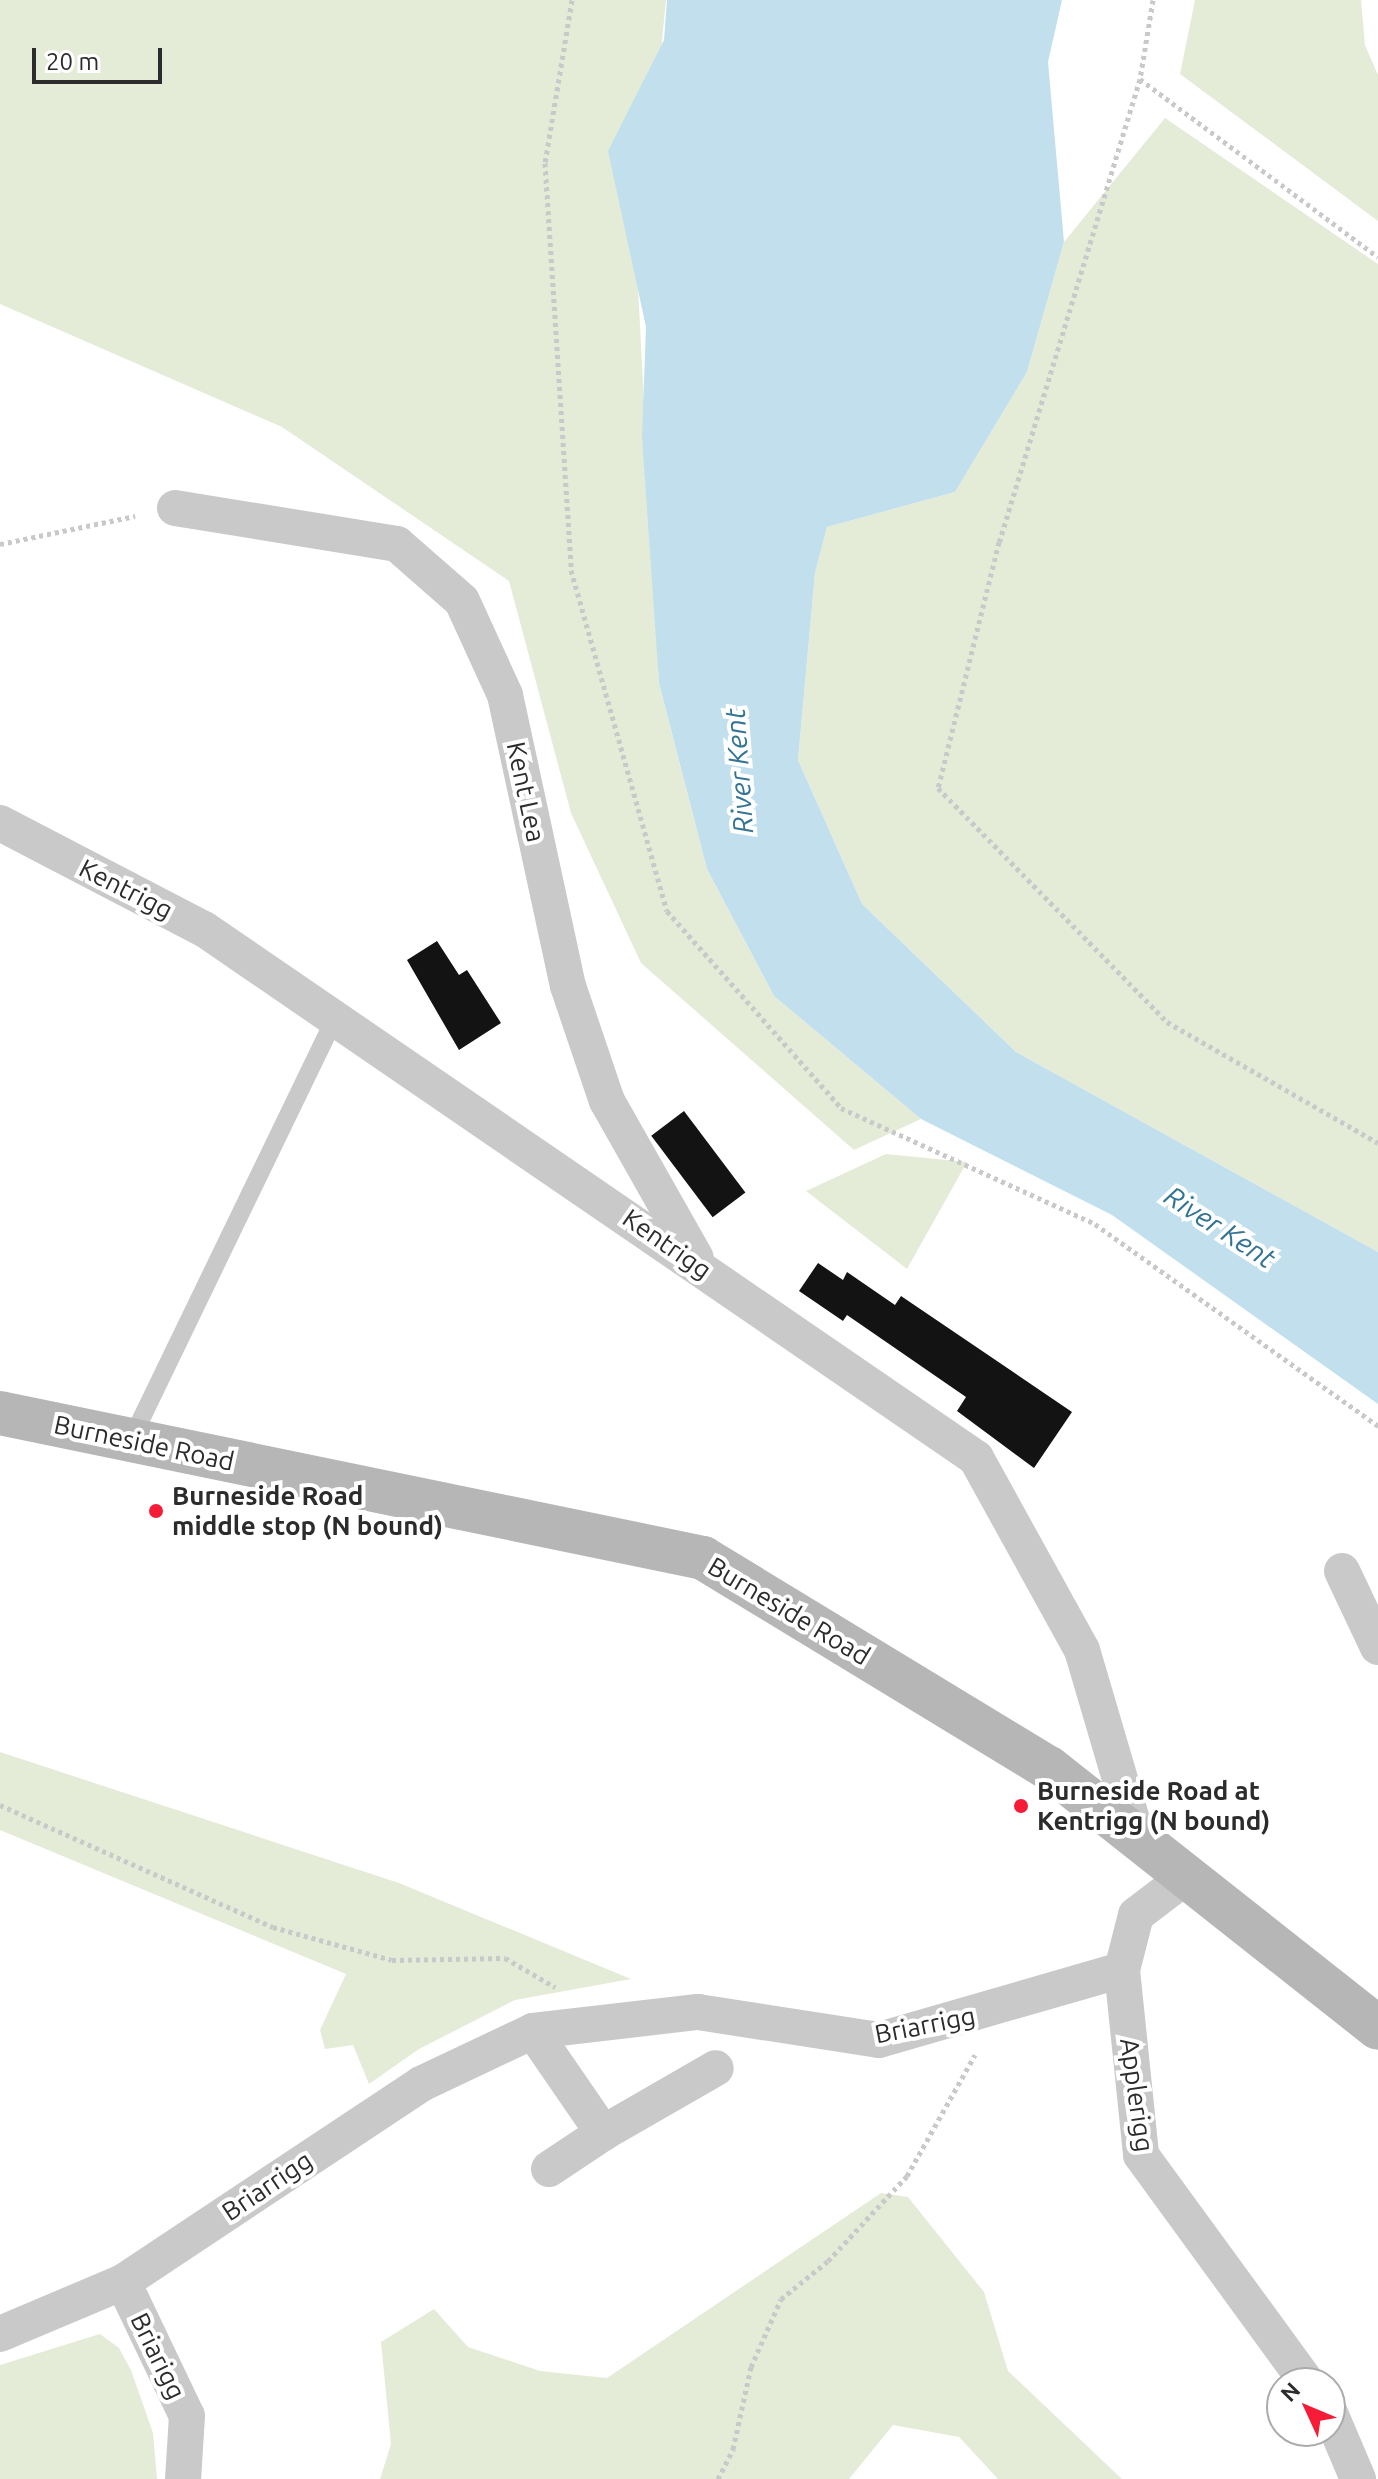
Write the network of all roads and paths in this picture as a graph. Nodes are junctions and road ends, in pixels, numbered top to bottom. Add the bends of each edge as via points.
1 (572, 0) edge
2 (1153, 0) edge
3 (1140, 79) junction
4 (1378, 257) edge
5 (175, 508) joint
6 (0, 544) edge
7 (0, 823) edge
8 (335, 1018) junction
9 (1378, 1143) edge
10 (702, 1269) junction
11 (0, 1413) edge
12 (1378, 1426) edge
13 (131, 1440) junction
14 (1342, 1571) dead end
15 (1378, 1647) edge
16 (0, 1805) edge
17 (1137, 1837) junction
18 (1187, 1876) junction
19 (1122, 1970) junction
20 (997, 2010) junction
21 (615, 2022) junction
22 (1378, 2028) edge
23 (533, 2031) junction
24 (716, 2068) dead end
25 (603, 2133) junction
26 (549, 2169) dead end
27 (123, 2282) junction
28 (0, 2334) edge
29 (1295, 2367) edge
30 (1344, 2447) edge
31 (183, 2479) edge
32 (718, 2479) edge
33 (1358, 2479) edge

1 - 12 path via 545,163 571,570 667,911 841,1108 1095,1224
2 - 3 path
3 - 4 path
3 - 9 path via 999,542 938,788 1167,1022
5 - 6 path
5 - 10 street, Kent Lea via 397,544 462,601 505,695 568,986 607,1101
7 - 8 street, Kentrigg via 204,929
8 - 10 street, Kentrigg
8 - 13 lane
10 - 17 street, Kentrigg via 976,1458 1082,1650
11 - 13 street, Burneside Road
13 - 17 street, Burneside Road via 703,1558 1049,1768
14 - 15 street
16 - 21 path via 273,1927 392,1960 505,1958
17 - 18 street, Burneside Road
18 - 19 street, Applerigg via 1136,1915
18 - 22 street, Burneside Road
19 - 20 street, Briarrigg
19 - 29 street, Applerigg via 1141,2155
20 - 21 street, Briarrigg via 879,2040 698,2012
20 - 32 path via 907,2176 828,2261 781,2299 751,2367 733,2449
21 - 23 street, Briarrigg
23 - 25 street
23 - 27 street, Briarrigg via 421,2084
24 - 25 street
25 - 26 street
27 - 28 street, Briarrigg
27 - 31 street, Briarigg via 187,2416
30 - 33 street

